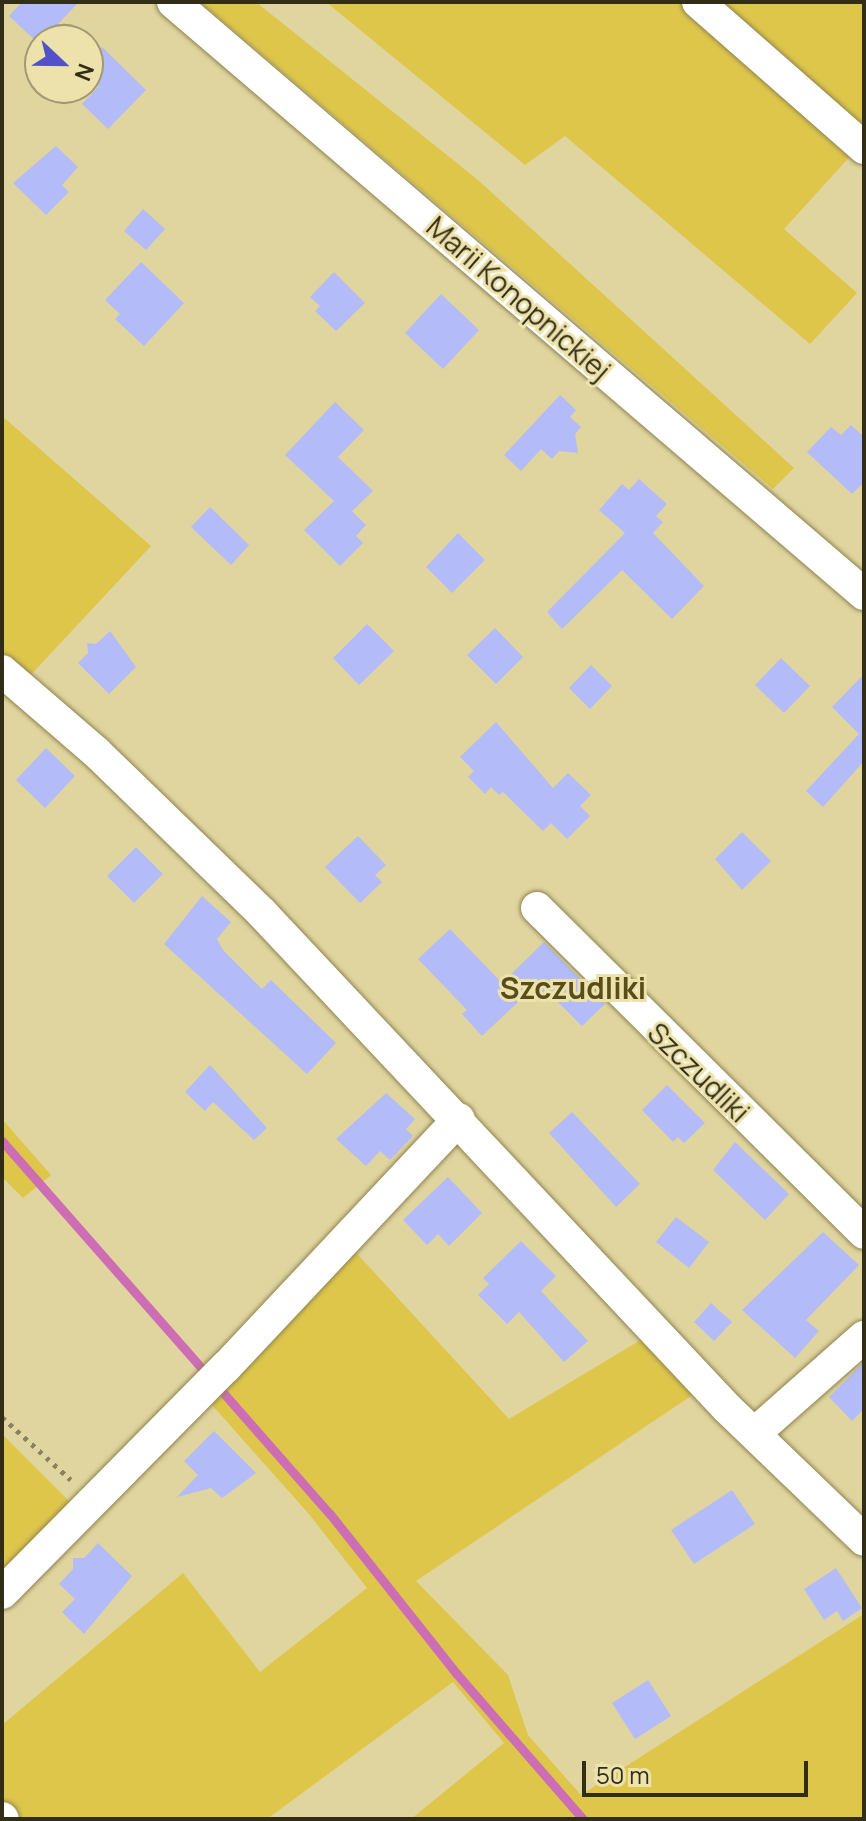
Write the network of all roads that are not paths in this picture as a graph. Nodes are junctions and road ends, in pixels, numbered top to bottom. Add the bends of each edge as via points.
1 (173, 2) edge
2 (698, 2) edge
3 (864, 148) edge
4 (864, 594) edge
5 (2, 671) edge
6 (537, 908) dead end
7 (459, 1119) junction
8 (864, 1233) edge
9 (864, 1337) edge
10 (755, 1433) junction
11 (864, 1540) edge
12 (2, 1593) edge

1 - 4 street, Marii Konopnickiej
2 - 3 street
5 - 7 street via 96,752 261,912
6 - 8 street, Szczudliki
7 - 10 street
7 - 12 street via 226,1367
9 - 10 street
10 - 11 street

